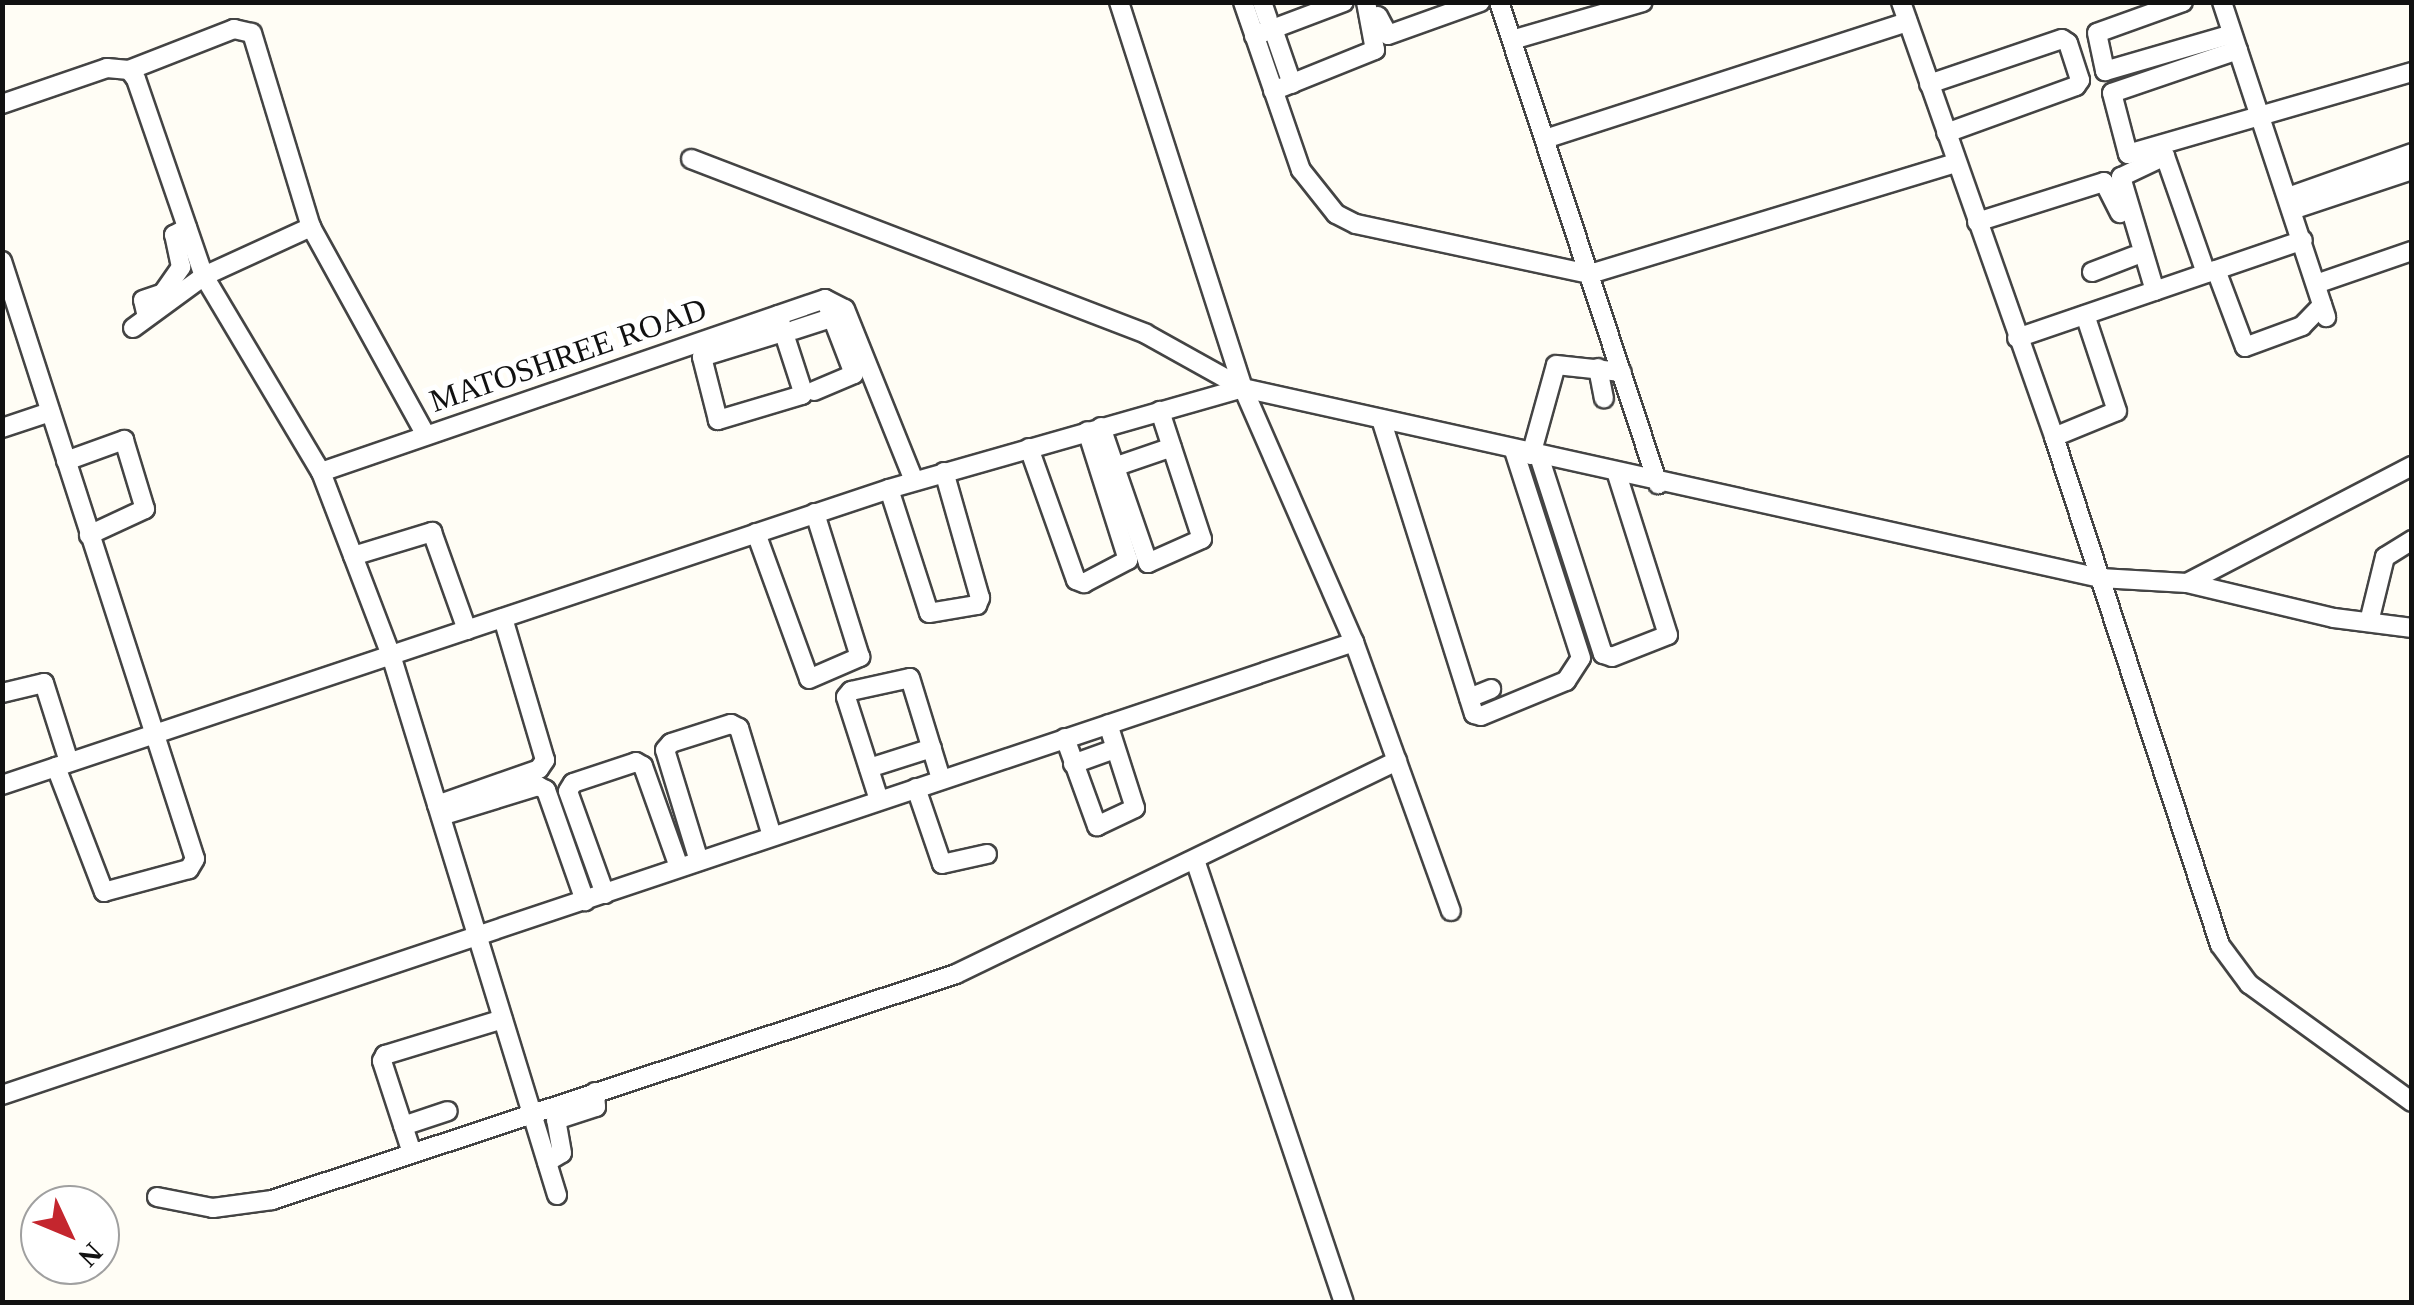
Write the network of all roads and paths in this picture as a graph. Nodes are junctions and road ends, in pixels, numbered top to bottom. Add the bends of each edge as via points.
1 (1119, 2) edge
2 (1243, 2) edge
3 (1310, 2) edge
4 (1344, 2) edge
5 (1366, 2) edge
6 (1374, 2) edge
7 (1480, 2) edge
8 (1499, 2) edge
9 (1644, 2) edge
10 (1901, 2) edge
11 (2184, 2) edge
12 (2222, 2) edge
13 (1908, 22) junction
14 (1262, 23) edge
15 (1512, 40) junction
16 (2235, 42) junction
17 (128, 70) junction
18 (2412, 72) edge
19 (1292, 84) junction
20 (1929, 84) junction
21 (1273, 91) junction
22 (2, 104) edge
23 (2260, 117) junction
24 (1946, 133) junction
25 (1545, 139) junction
26 (2412, 153) edge
27 (692, 159) dead end
28 (1956, 164) junction
29 (2412, 170) edge
30 (2290, 203) junction
31 (1976, 222) junction
32 (311, 226) junction
33 (187, 228) junction
34 (2303, 240) junction
35 (2412, 250) edge
36 (2134, 256) junction
37 (2, 261) edge
38 (2216, 270) junction
39 (2092, 272) dead end
40 (1590, 274) junction
41 (204, 276) junction
42 (2316, 284) junction
43 (2151, 292) junction
44 (825, 300) junction
45 (2085, 315) junction
46 (832, 318) junction
47 (785, 326) junction
48 (2017, 338) junction
49 (1598, 368) junction
50 (1622, 372) junction
51 (1243, 388) junction
52 (814, 391) dead end
53 (1604, 398) dead end
54 (1160, 411) junction
55 (50, 412) junction
56 (1381, 419) junction
57 (2, 428) edge
58 (1094, 429) junction
59 (426, 435) junction
60 (2054, 437) junction
61 (1172, 447) junction
62 (1028, 448) junction
63 (1528, 454) junction
64 (66, 461) junction
65 (2412, 466) edge
66 (1114, 467) junction
67 (320, 472) junction
68 (944, 472) junction
69 (1616, 474) junction
70 (914, 481) junction
71 (1658, 484) junction
72 (889, 488) junction
73 (815, 514) junction
74 (756, 533) junction
75 (89, 535) junction
76 (2412, 540) edge
77 (353, 556) junction
78 (2100, 578) junction
79 (2186, 583) junction
80 (503, 618) junction
81 (2369, 622) junction
82 (2412, 628) edge
83 (466, 630) junction
84 (1354, 642) junction
85 (391, 655) junction
86 (44, 687) junction
87 (1491, 689) dead end
88 (2, 693) edge
89 (1469, 698) junction
90 (2, 701) edge
91 (1108, 724) junction
92 (152, 735) junction
93 (1065, 738) junction
94 (932, 748) junction
95 (1116, 749) junction
96 (1397, 760) junction
97 (63, 764) junction
98 (1073, 764) junction
99 (869, 768) junction
100 (941, 779) junction
101 (2, 785) edge
102 (916, 788) junction
103 (879, 800) junction
104 (439, 810) junction
105 (772, 836) junction
106 (986, 854) dead end
107 (1195, 860) junction
108 (698, 861) junction
109 (679, 868) junction
110 (605, 894) junction
111 (584, 901) junction
112 (1451, 911) dead end
113 (478, 937) junction
114 (503, 1019) junction
115 (2, 1096) edge
116 (2412, 1102) edge
117 (560, 1110) junction
118 (448, 1111) dead end
119 (532, 1113) junction
120 (403, 1126) junction
121 (412, 1153) junction
122 (547, 1162) junction
123 (558, 1195) dead end
124 (157, 1197) dead end
125 (1344, 1302) edge

1 - 51 street
2 - 14 street
3 - 14 street
4 - 14 street
5 - 19 street via 1375,50
6 - 7 street via 1388,34
8 - 15 street
9 - 15 street
10 - 13 street
11 - 16 street via 2096,33 2105,71
12 - 16 street
13 - 20 street
13 - 25 street
14 - 19 street
14 - 21 street
15 - 25 street
16 - 23 street
16 - 23 street via 2109,98 2134,156
17 - 22 street via 107,68
17 - 32 street via 234,29 252,32
17 - 33 street
18 - 23 street
19 - 21 street
20 - 24 street
20 - 24 street via 2062,39 2068,43 2080,80 2076,86
21 - 40 street via 1301,170 1336,214 1356,224
23 - 30 street
24 - 28 street
25 - 40 street
26 - 30 street
27 - 51 street via 1146,334
28 - 31 street
28 - 40 street
29 - 30 street
30 - 34 street
31 - 36 street via 2104,182
31 - 48 street
32 - 41 street
32 - 59 street
33 - 41 street
33 - 41 street via 174,236 181,268 163,293 143,300 140,323
34 - 38 street
34 - 42 street
35 - 42 street
36 - 39 street
36 - 43 street
37 - 55 street
38 - 42 street via 2232,288 2224,294 2245,346 2324,311
38 - 43 street
38 - 43 street via 2165,156 2121,177
40 - 50 street
41 - 67 street
43 - 45 street
44 - 46 street
44 - 47 street, MATOSHREE ROAD
44 - 70 street via 845,309
45 - 48 street
45 - 60 street via 2118,411
46 - 47 street
46 - 52 street via 854,374
47 - 47 street via 802,395 718,420 702,357
47 - 59 street, MATOSHREE ROAD
48 - 60 street
49 - 50 street
49 - 53 street
49 - 63 street via 1556,365
50 - 71 street
51 - 54 street
51 - 56 street
51 - 84 street
54 - 58 street
54 - 61 street
55 - 57 street
55 - 64 street
56 - 63 street
56 - 89 street
58 - 62 street
58 - 62 street via 1128,560 1084,583 1076,580
58 - 66 street
59 - 67 street, MATOSHREE ROAD
60 - 78 street
61 - 66 street
61 - 66 street via 1202,539 1148,563
62 - 68 street
63 - 69 street
63 - 69 street via 1603,654 1612,657 1668,635
63 - 89 street via 1580,667 1566,682 1481,716
64 - 75 street
64 - 75 street via 124,440 145,509
65 - 79 street
67 - 77 street
68 - 70 street
68 - 72 street via 977,605 930,613
69 - 71 street
70 - 72 street
71 - 78 street
72 - 73 street
73 - 74 street
73 - 74 street via 858,664 809,680
74 - 80 street
75 - 92 street
76 - 81 street via 2385,557
77 - 83 street via 432,532
77 - 85 street
78 - 79 street
78 - 116 street via 2226,955 2249,984
79 - 81 street
80 - 83 street
80 - 104 street via 545,760 539,769 462,788
81 - 82 street
83 - 85 street
84 - 91 street
84 - 96 street
85 - 92 street
85 - 104 street
86 - 88 street via 40,682
86 - 90 street
86 - 97 street
87 - 89 street
91 - 93 street
91 - 95 street
92 - 97 street
92 - 97 street via 195,859 189,868 158,879 104,892
93 - 98 street
93 - 100 street
94 - 99 street
94 - 99 street via 910,678 851,691 846,697
94 - 100 street
95 - 98 street
95 - 98 street via 1135,808 1098,826
96 - 107 street
96 - 112 street
97 - 101 street
99 - 103 street
100 - 102 street
102 - 103 street
102 - 106 street via 942,864
103 - 105 street
104 - 111 street via 538,786 546,790
104 - 113 street
105 - 108 street
105 - 108 street via 739,728 732,724 671,744 665,750
107 - 117 street via 956,974
107 - 125 street
108 - 109 street
109 - 110 street
109 - 110 street via 643,766 636,762 573,783 568,791
110 - 111 street
111 - 113 street
113 - 114 street
113 - 115 street
114 - 119 street
114 - 120 street via 385,1054
117 - 119 street
117 - 122 street via 553,1127 562,1153
118 - 120 street
119 - 121 street
119 - 122 street
120 - 121 street
121 - 124 street via 236,1208
122 - 123 street

